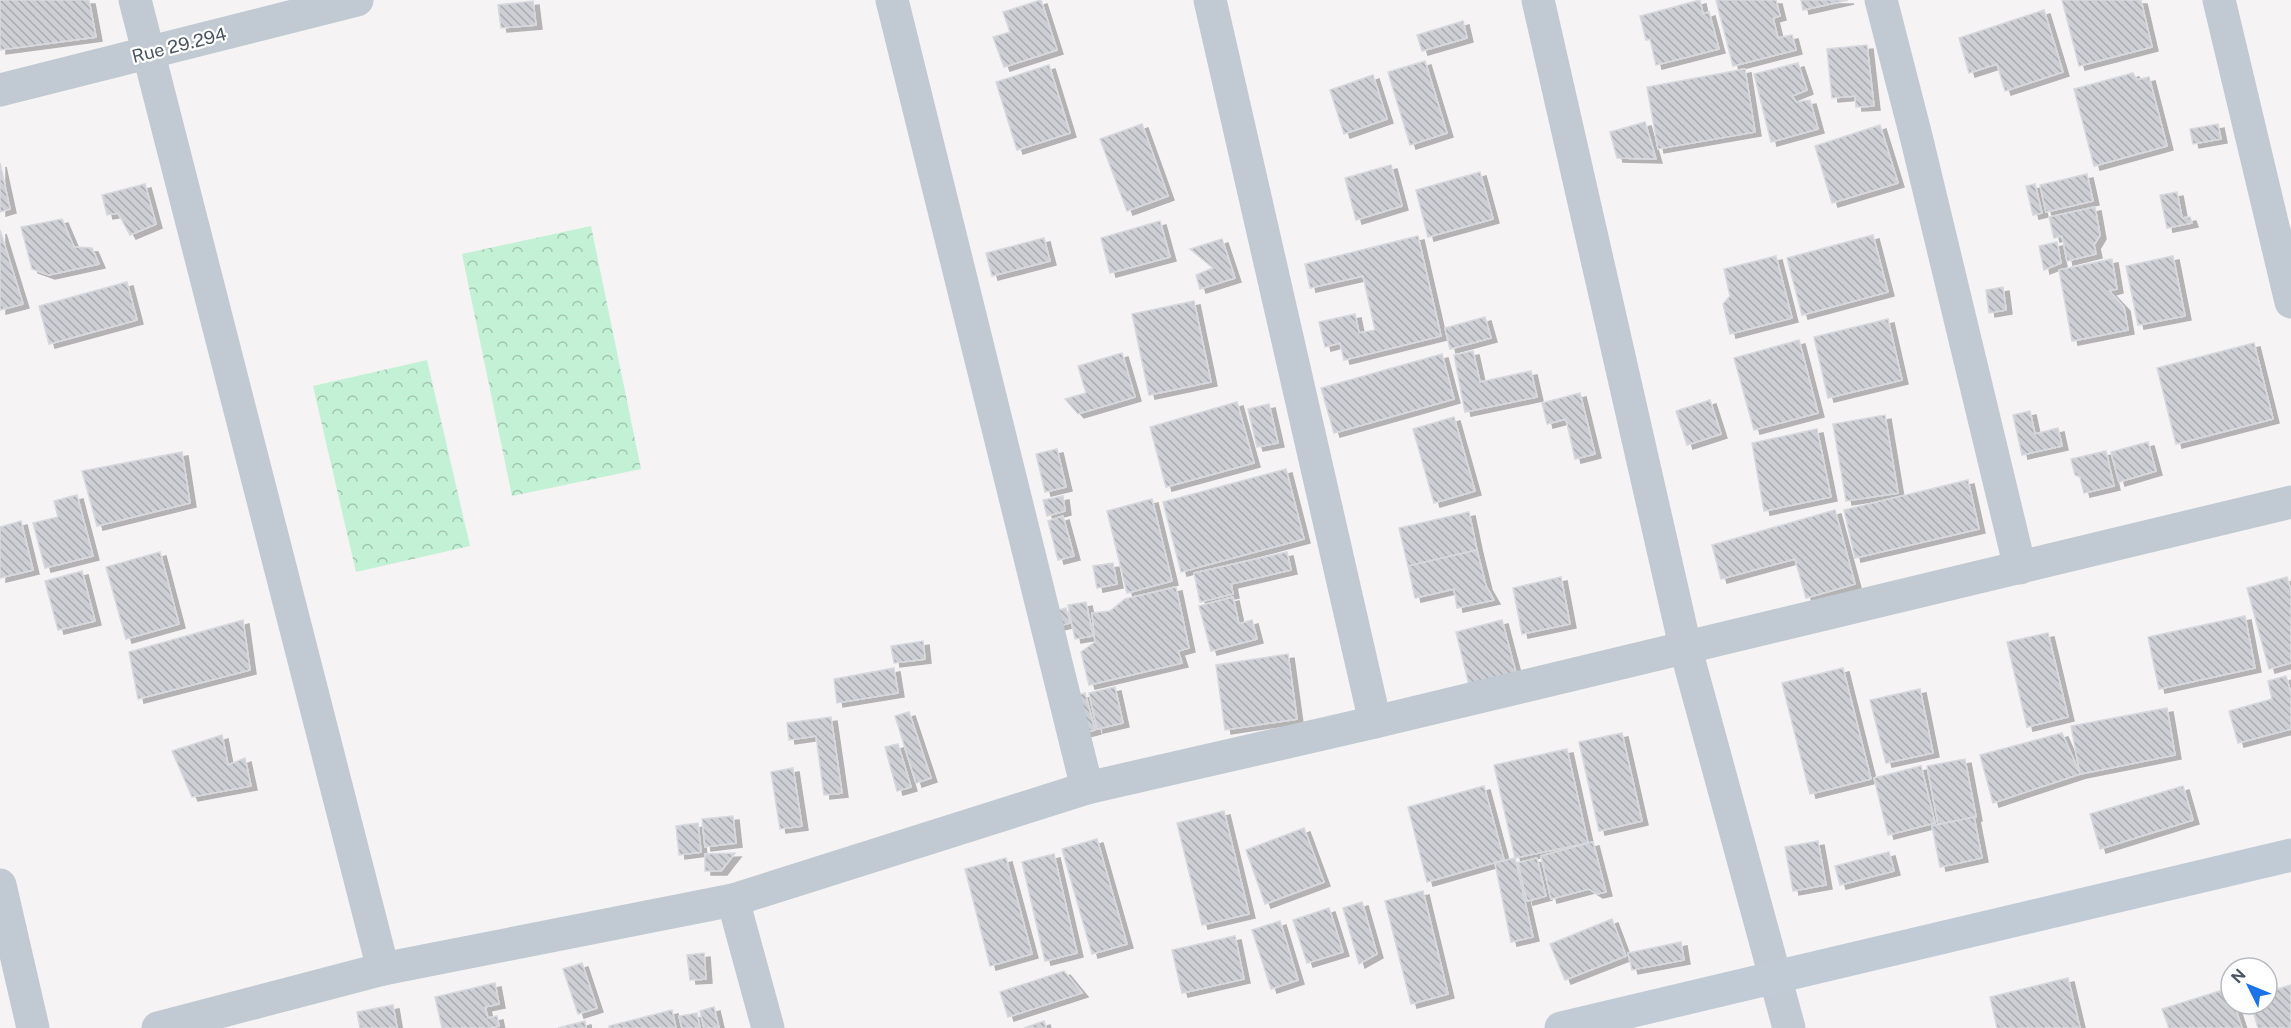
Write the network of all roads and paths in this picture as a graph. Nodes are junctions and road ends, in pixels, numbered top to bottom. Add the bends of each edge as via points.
1 (135, 0) edge
2 (357, 0) edge
3 (892, 0) edge
4 (1210, 0) edge
5 (1538, 0) edge
6 (1881, 0) edge
7 (2219, 0) edge
8 (148, 53) junction
9 (0, 90) edge
10 (2291, 302) edge
11 (2291, 502) edge
12 (2020, 568) junction
13 (1685, 646) junction
14 (1375, 722) junction
15 (1087, 788) junction
16 (2291, 855) edge
17 (0, 885) edge
18 (733, 900) junction
19 (383, 969) junction
20 (1776, 978) junction
21 (33, 1028) edge
22 (158, 1028) edge
23 (768, 1028) edge
24 (1561, 1028) edge
25 (1789, 1028) edge

1 - 8 street
2 - 8 street, Rue 29.294
3 - 15 street
4 - 14 street
5 - 13 street
6 - 12 street
7 - 10 street
8 - 9 street, Rue 29.294
8 - 19 street
11 - 12 street
12 - 13 street
13 - 14 street
13 - 20 street
14 - 15 street
15 - 18 street
16 - 20 street
17 - 21 street
18 - 19 street
18 - 23 street
19 - 22 street
20 - 24 street
20 - 25 street

